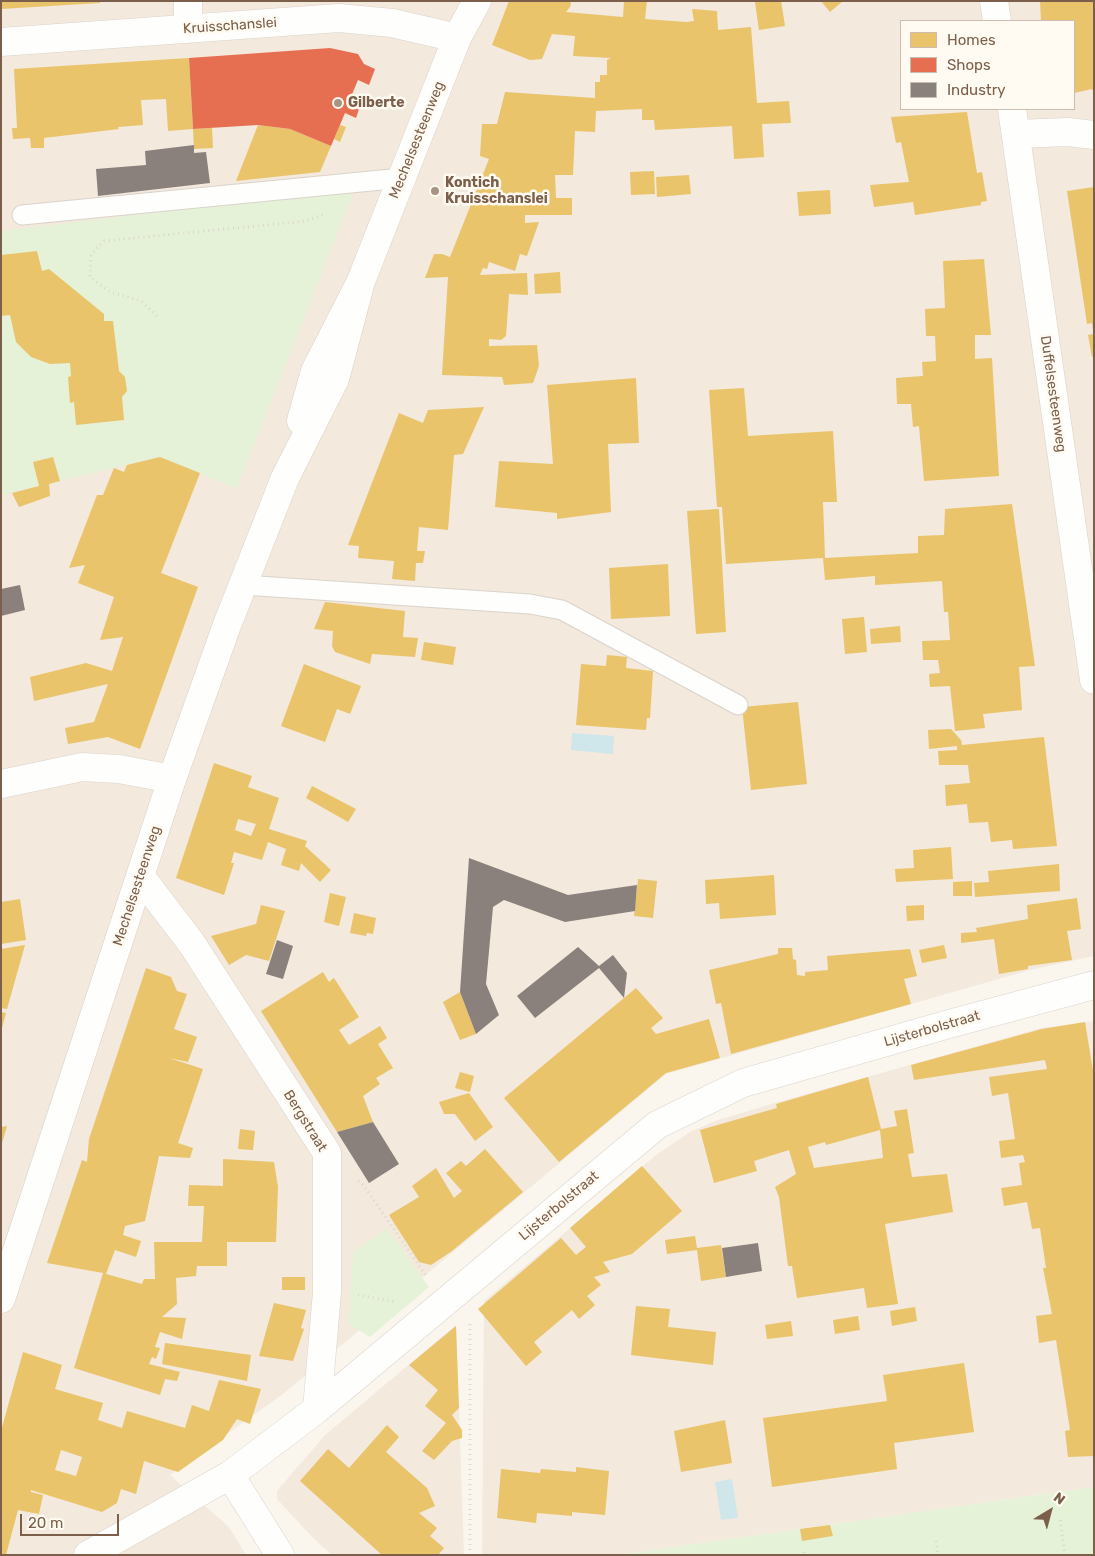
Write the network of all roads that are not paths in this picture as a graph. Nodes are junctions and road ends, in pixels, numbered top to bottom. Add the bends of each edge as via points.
1 (188, 1) edge
2 (477, 1) edge
3 (994, 1) edge
4 (997, 20) edge
5 (188, 29) junction
6 (457, 38) junction
7 (1, 42) edge
8 (1014, 121) edge
9 (1094, 135) edge
10 (402, 178) junction
11 (22, 215) dead end
12 (243, 585) junction
13 (1094, 680) edge
14 (738, 706) dead end
15 (172, 779) junction
16 (1, 784) edge
17 (141, 877) junction
18 (1094, 985) edge
19 (1, 1299) edge
20 (317, 1409) junction
21 (230, 1475) junction
22 (88, 1555) edge
23 (280, 1555) edge

1 - 5 street
2 - 6 street, Mechelsesteenweg
3 - 4 street
5 - 6 street, Kruisschanslei via 339,18 392,23
5 - 7 street, Kruisschanslei
6 - 10 street, Mechelsesteenweg
8 - 9 street
8 - 13 street, Duffelsesteenweg
10 - 11 lane
10 - 12 street, Mechelsesteenweg via 361,281 335,379 285,478
12 - 14 lane via 530,604 562,610
12 - 15 street, Mechelsesteenweg
15 - 16 street via 119,769 82,768
15 - 17 street, Mechelsesteenweg
17 - 19 street, Mechelsesteenweg
17 - 20 street, Bergstraat via 192,944 327,1153 326,1292
18 - 20 street, Lijsterbolstraat via 743,1084 657,1125
20 - 21 street, Lijsterbolstraat
21 - 22 street, Lijsterbolstraat
21 - 23 street

